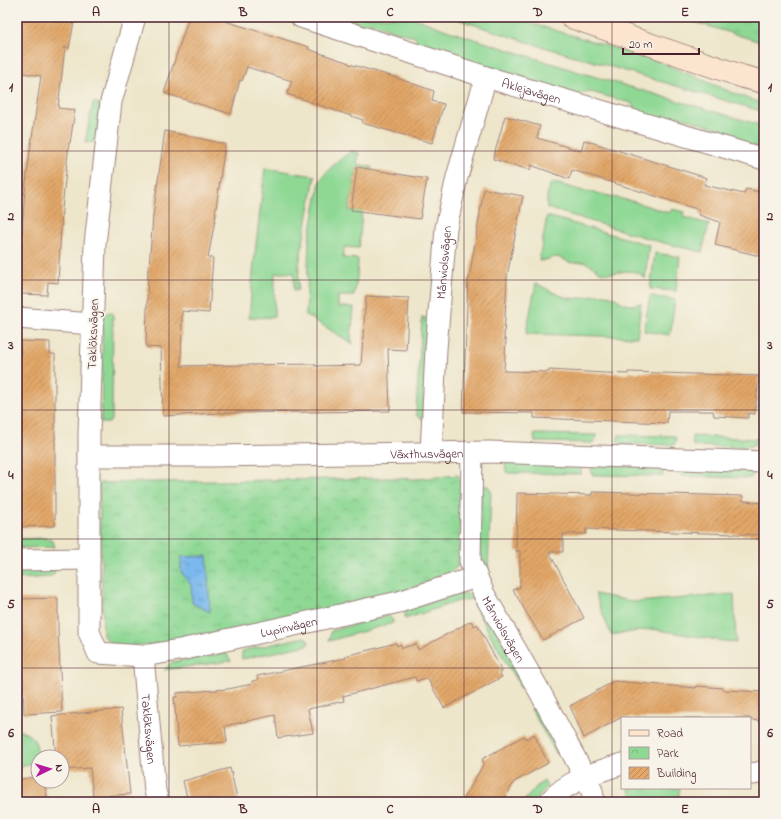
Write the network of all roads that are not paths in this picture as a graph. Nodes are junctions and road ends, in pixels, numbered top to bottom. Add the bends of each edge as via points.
1 (135, 17) edge
2 (301, 17) edge
3 (571, 17) edge
4 (486, 77) junction
5 (764, 82) edge
6 (764, 159) edge
7 (17, 318) edge
8 (92, 324) junction
9 (430, 453) junction
10 (472, 453) junction
11 (89, 456) junction
12 (764, 462) edge
13 (89, 559) junction
14 (17, 560) edge
15 (476, 576) junction
16 (98, 654) joint
17 (143, 656) junction
18 (621, 765) edge
19 (764, 771) edge
20 (751, 773) edge
21 (593, 793) edge
22 (158, 802) edge
23 (549, 802) edge

1 - 8 street, Taklöksvägen via 111,102 95,239
2 - 4 street, Aklejavägen
3 - 5 street
4 - 6 street, Aklejavägen
4 - 9 street, Månviolsvägen via 457,177 446,228
7 - 8 street
8 - 11 street, Taklöksvägen
9 - 10 street, Växthusvägen
9 - 11 street, Växthusvägen
10 - 12 street, Växthusvägen
10 - 15 street, Månviolsvägen via 470,561
11 - 13 street, Taklöksvägen
13 - 14 street
13 - 16 street, Taklöksvägen via 89,632
15 - 17 street, Lupinvägen via 394,603 185,650
15 - 21 street, Månviolsvägen
16 - 17 street, Lupinvägen
17 - 22 street, Taklöksvägen
18 - 21 street
19 - 20 street
21 - 23 street via 555,795

